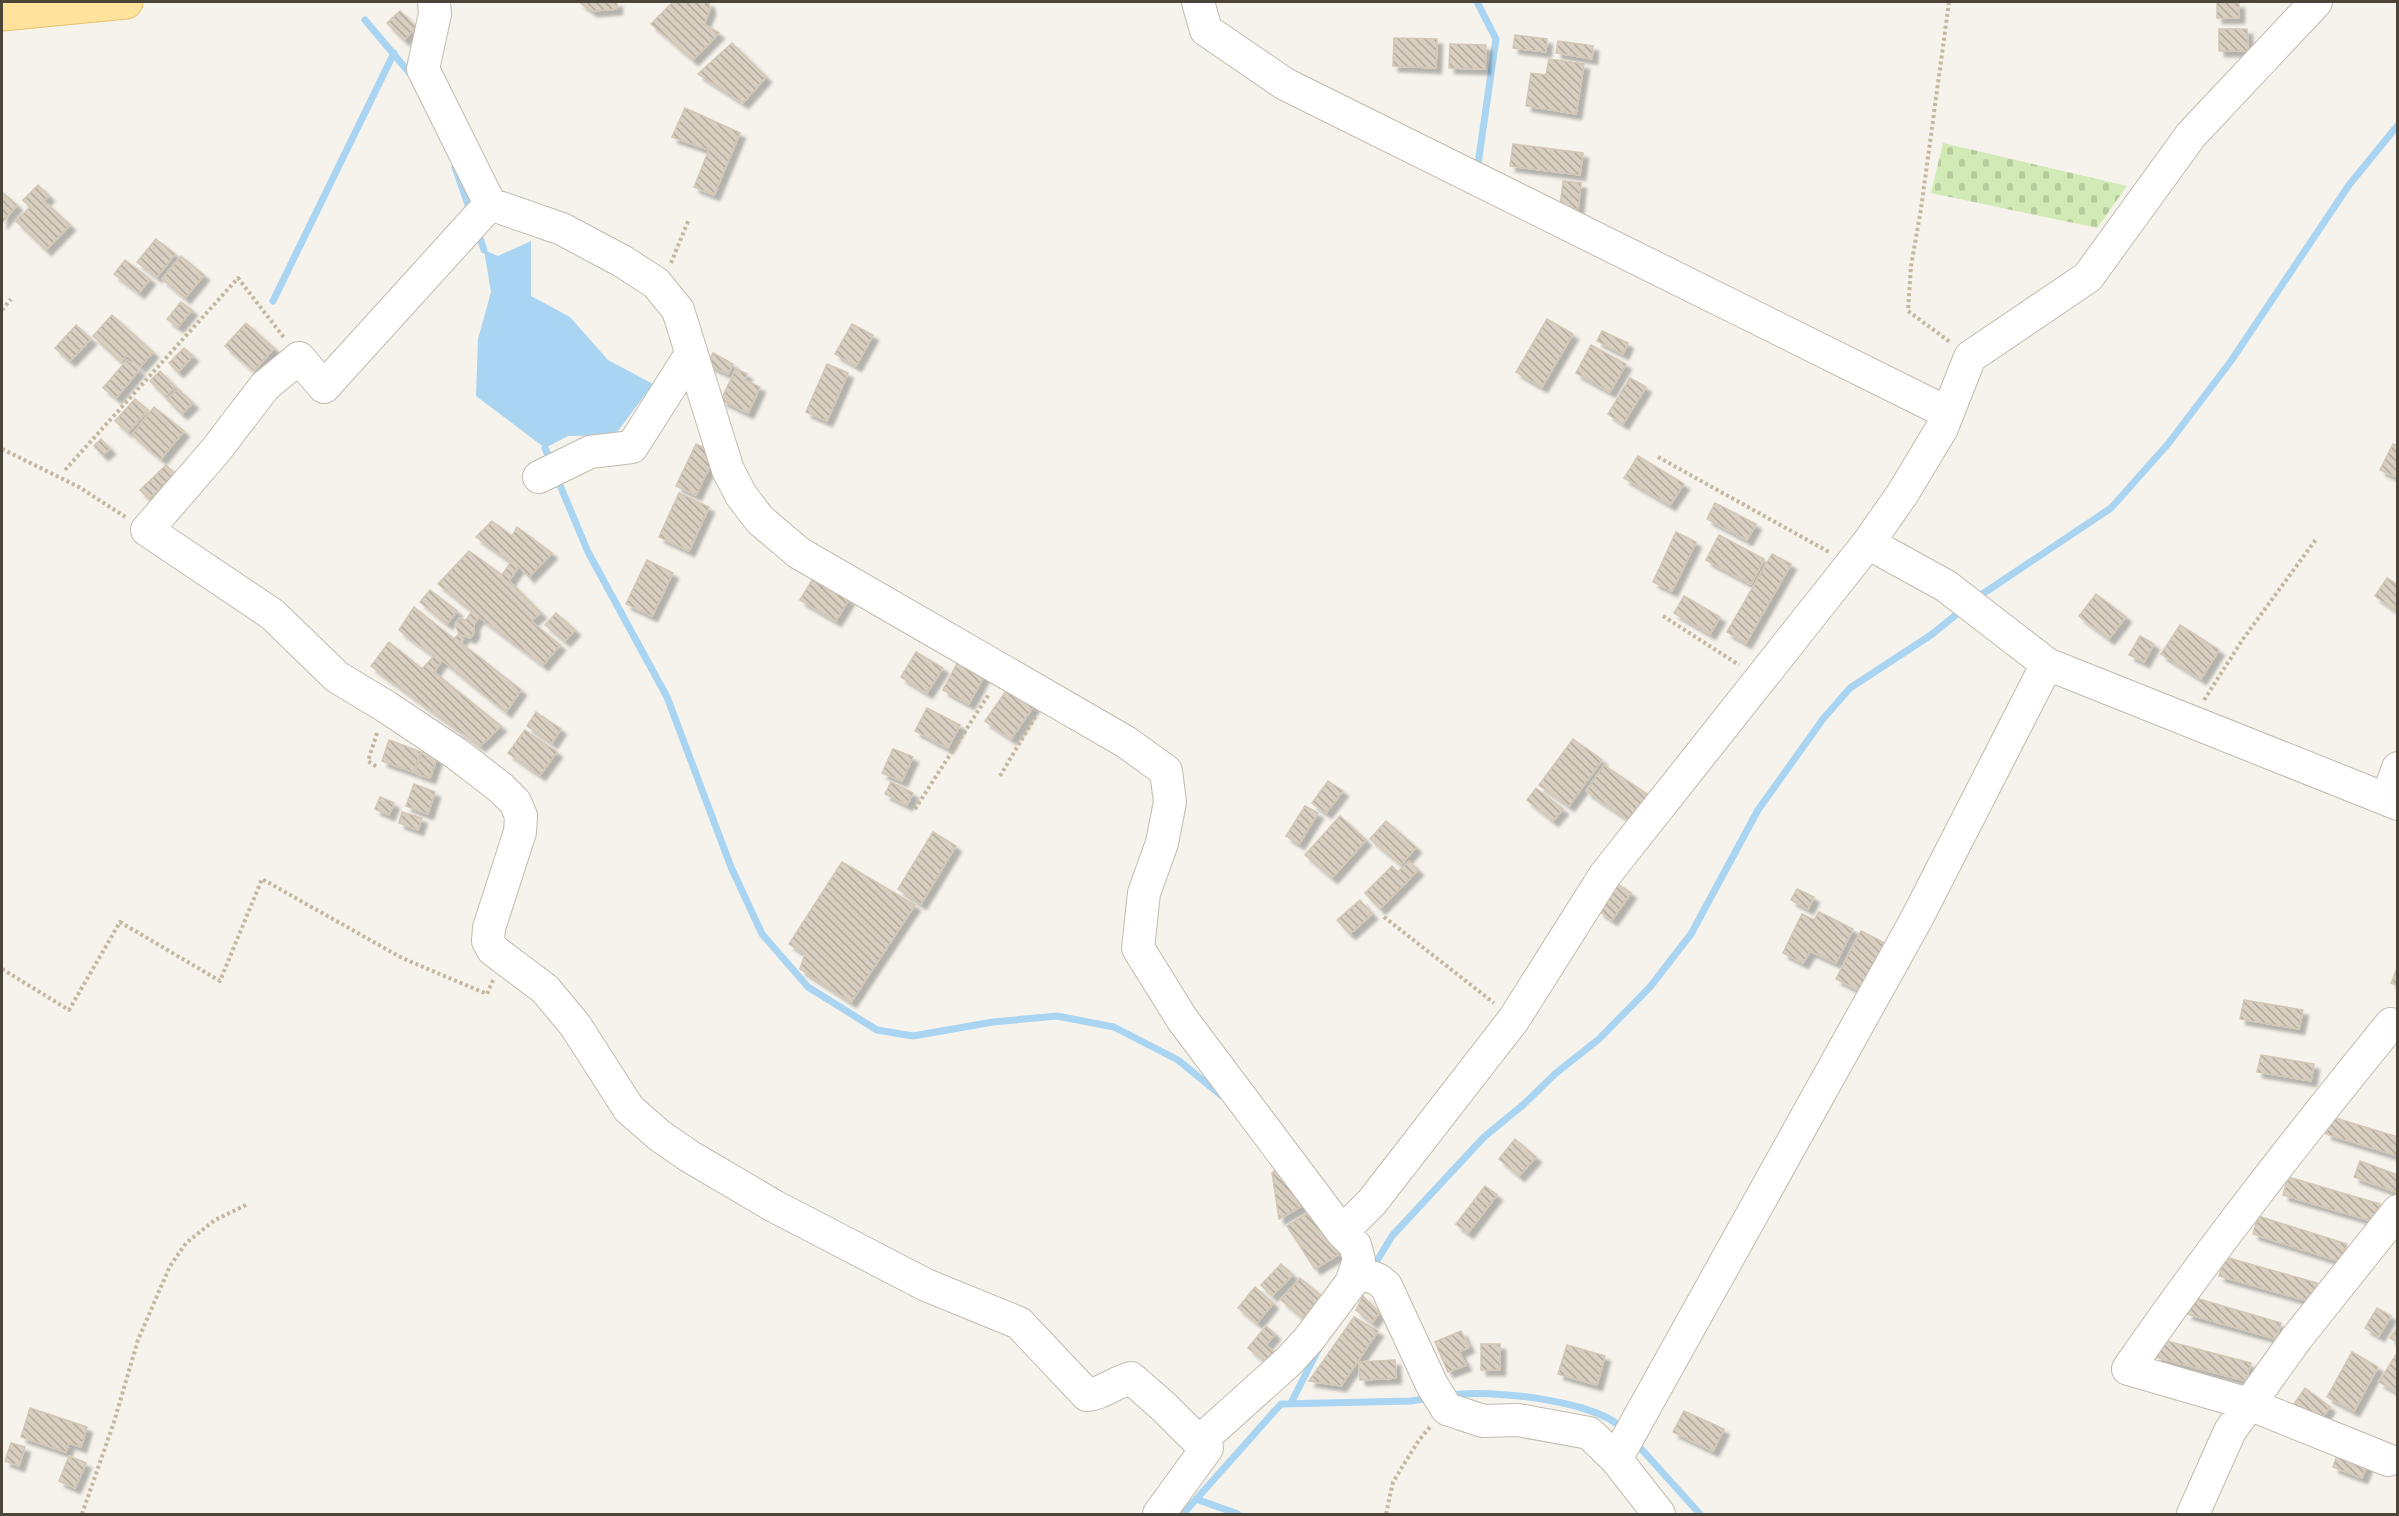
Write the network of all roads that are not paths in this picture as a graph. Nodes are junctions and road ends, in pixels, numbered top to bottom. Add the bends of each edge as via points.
1 (126, 2) edge
2 (434, 2) edge
3 (1198, 2) edge
4 (2316, 2) edge
5 (2, 14) edge
6 (490, 204) junction
7 (691, 354) junction
8 (1948, 413) junction
9 (539, 477) dead end
10 (1859, 553) junction
11 (2048, 664) junction
12 (2397, 768) edge
13 (2392, 802) edge
14 (2397, 1025) edge
15 (2397, 1211) edge
16 (1342, 1232) junction
17 (1366, 1275) junction
18 (2249, 1404) junction
19 (1199, 1442) junction
20 (1624, 1443) junction
21 (2388, 1460) dead end
22 (1159, 1515) edge
23 (1659, 1515) edge
24 (2193, 1515) edge

1 - 5 main road
2 - 6 street via 423,69
3 - 8 street via 1206,30 1285,84
4 - 8 street via 2191,135 2088,278 1970,357
6 - 7 street via 562,229 622,261 660,289 678,310
6 - 19 street via 324,387 299,358 266,386 147,530 272,614 337,677 457,754 515,802 521,816 520,832 488,941 493,950 545,989 575,1025 629,1109 670,1143 774,1206 916,1279 1019,1323 1087,1395 1131,1378
7 - 9 street via 632,447 590,452
7 - 16 street via 728,470 760,520 799,553 1126,742 1166,771 1170,802 1162,843 1144,893 1138,948 1182,1019
8 - 10 street via 1903,494
10 - 11 street via 1946,586
10 - 16 street via 1605,875 1514,1019 1372,1202
11 - 13 street
11 - 20 street via 1916,920
12 - 13 street
14 - 18 street via 2391,1024 2324,1107 2189,1281 2128,1369
15 - 18 street
16 - 17 street via 1355,1245
17 - 19 street via 1351,1283 1289,1361
17 - 20 street via 1386,1286 1440,1398 1483,1421 1518,1420
18 - 21 street
18 - 24 street via 2230,1431
19 - 22 street via 1207,1448
20 - 23 street

